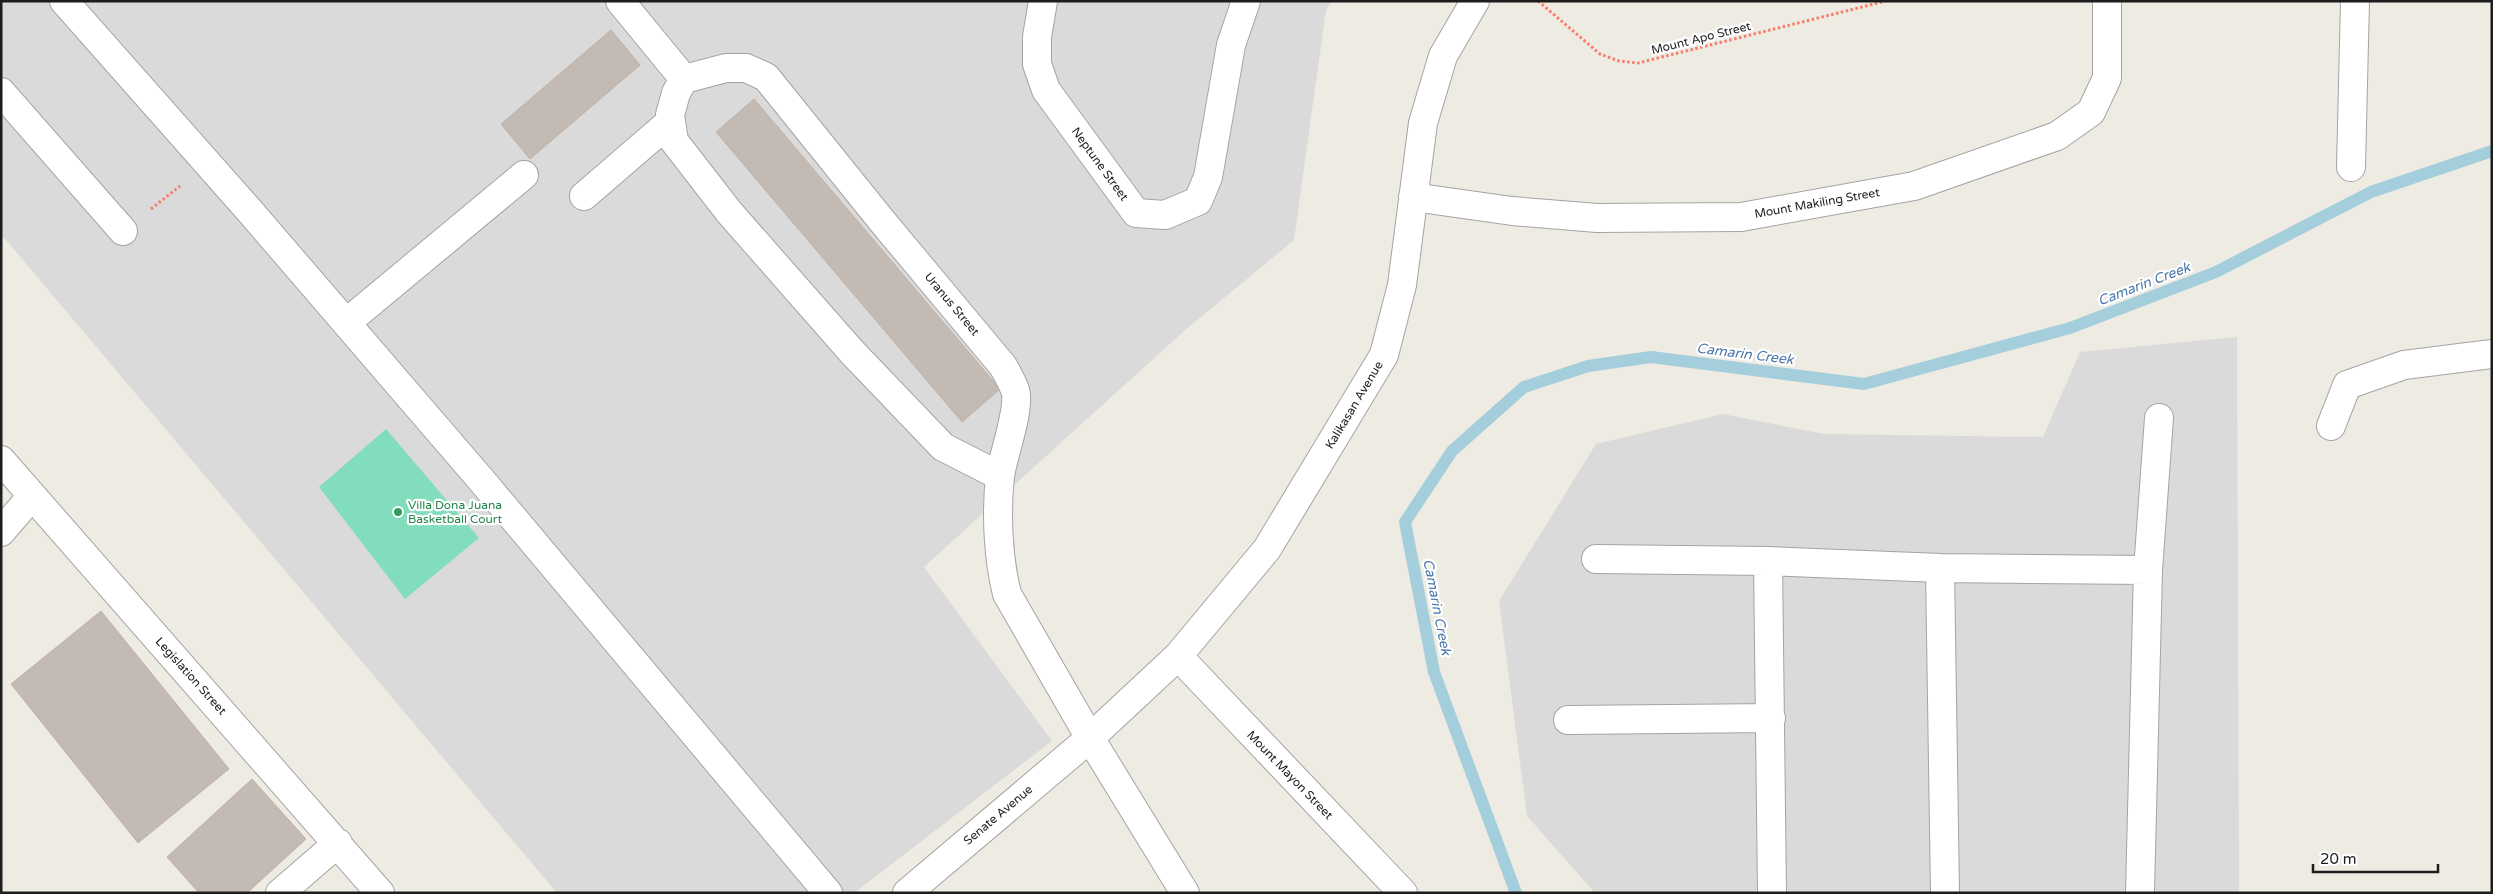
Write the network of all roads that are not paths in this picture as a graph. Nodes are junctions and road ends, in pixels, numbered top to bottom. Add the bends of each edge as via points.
1 (64, 1) edge
2 (620, 1) edge
3 (1044, 1) edge
4 (1246, 1) edge
5 (1476, 1) edge
6 (2107, 1) edge
7 (2355, 1) edge
8 (684, 79) junction
9 (1, 92) edge
10 (671, 121) junction
11 (2351, 167) dead end
12 (524, 175) dead end
13 (584, 196) dead end
14 (1413, 197) junction
15 (123, 232) road end
16 (346, 323) junction
17 (2492, 354) edge
18 (2159, 418) dead end
19 (2331, 426) dead end
20 (1, 460) edge
21 (1000, 476) junction
22 (31, 496) junction
23 (1, 532) edge
24 (1596, 559) dead end
25 (1768, 561) junction
26 (1940, 568) junction
27 (2148, 570) junction
28 (1178, 656) junction
29 (1770, 718) junction
30 (1568, 720) dead end
31 (1090, 738) junction
32 (338, 843) junction
33 (280, 893) edge
34 (380, 893) edge
35 (828, 893) edge
36 (907, 893) edge
37 (1185, 893) edge
38 (1403, 893) edge
39 (1772, 893) edge
40 (1945, 893) edge
41 (2140, 893) edge

1 - 16 street
2 - 8 street
3 - 4 street, Neptune Street via 1037,36 1037,64 1046,90 1136,213 1165,215 1198,201 1208,178 1231,45
5 - 14 street, Kalikasan Avenue via 1443,56 1423,123
6 - 14 street, Mount Makiling Street via 2108,78 2091,112 2057,136 1914,186 1741,217 1597,218 1512,211
7 - 11 street
8 - 10 street via 676,93
8 - 21 street, Uranus Street via 726,68 746,68 766,77 1003,366 1016,391 1013,422
9 - 15 street
10 - 13 street
10 - 21 street via 674,141 729,212 852,352 943,447
12 - 16 street
14 - 28 street, Kalikasan Avenue via 1402,285 1384,355 1267,549
16 - 35 street
17 - 19 street via 2404,365 2347,385
18 - 27 street
20 - 22 street, Legislation Street
21 - 31 street, Uranus Street via 999,547 1007,594
22 - 23 street
22 - 32 street, Legislation Street
24 - 25 street
25 - 26 street
25 - 29 street
26 - 27 street
26 - 40 street
27 - 41 street
28 - 31 street, Kalikasan Avenue
28 - 38 street, Mount Mayon Street
29 - 30 street
29 - 39 street
31 - 36 street, Senate Avenue
31 - 37 street, Uranus Street
32 - 33 street
32 - 34 street, Legislation Street

